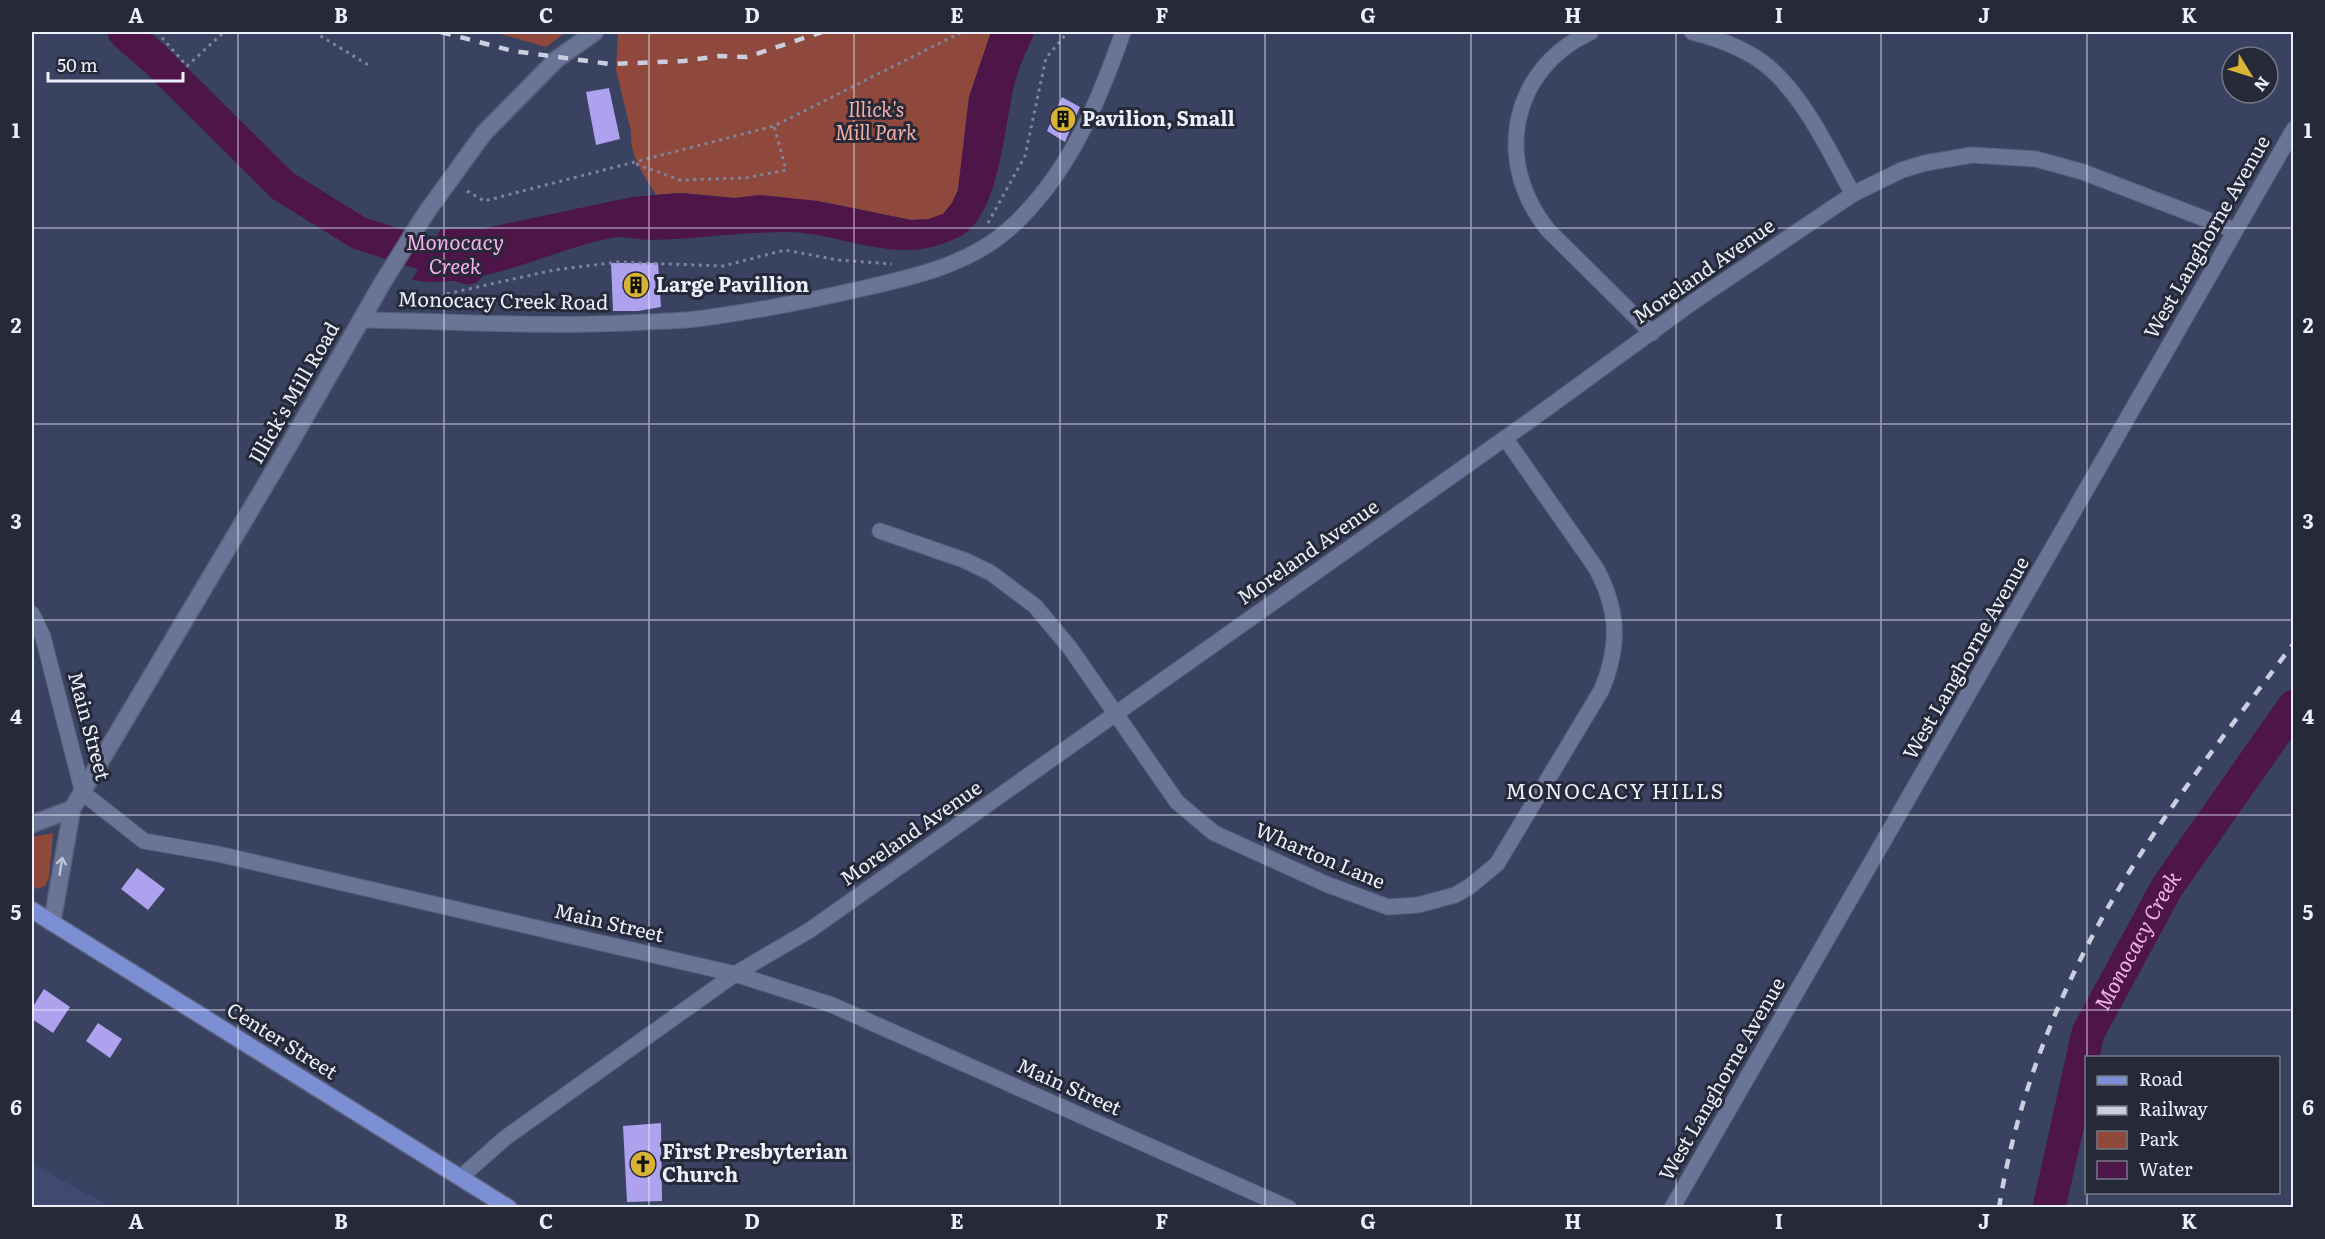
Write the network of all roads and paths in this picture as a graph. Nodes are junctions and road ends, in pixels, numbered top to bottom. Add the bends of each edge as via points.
1 (157, 32) edge
2 (224, 32) edge
3 (314, 32) edge
4 (594, 32) edge
5 (962, 32) edge
6 (1068, 32) edge
7 (1123, 32) edge
8 (1591, 32) edge
9 (1692, 32) edge
10 (370, 66) dead end
11 (774, 126) junction
12 (2294, 129) edge
13 (634, 163) junction
14 (466, 191) dead end
15 (1853, 194) junction
16 (984, 228) dead end
17 (2234, 230) junction
18 (902, 265) dead end
19 (441, 308) dead end
20 (361, 320) junction
21 (1652, 333) junction
22 (1505, 438) junction
23 (880, 531) dead end
24 (32, 614) edge
25 (1117, 714) junction
26 (83, 793) junction
27 (72, 809) junction
28 (32, 824) edge
29 (32, 910) edge
30 (52, 923) junction
31 (735, 974) junction
32 (461, 1177) junction
33 (509, 1208) edge
34 (1289, 1208) edge
35 (1672, 1208) edge

1 - 2 path via 187,66
3 - 10 path
4 - 20 street, Illick's Mill Road via 556,59 484,133 426,213
5 - 11 path
6 - 16 path via 1046,58 1025,156
7 - 20 street, Monocacy Creek Road via 1086,126 1052,182 1009,229 969,256 884,284 703,318 566,325
8 - 21 street via 1560,49 1530,85 1516,135 1521,184 1534,213 1548,230
9 - 15 street via 1738,47 1778,75 1818,132
11 - 13 path
11 - 13 path via 786,170 745,178 680,180
12 - 17 street, West Langhorne Avenue
13 - 14 path via 484,201
15 - 17 street, Moreland Avenue via 1925,163 1972,155 2036,159 2083,172
15 - 21 street, Moreland Avenue
17 - 35 street, West Langhorne Avenue
18 - 19 path via 838,260 785,250 723,266 618,262 554,270 446,294 441,297
20 - 26 street, Illick's Mill Road
21 - 22 street, Moreland Avenue
22 - 25 street, Moreland Avenue
22 - 25 street, Wharton Lane via 1596,568 1607,589 1616,633 1610,670 1601,691 1497,864 1469,887 1418,905 1388,907 1233,843 1214,833 1177,802
23 - 25 street, Wharton Lane via 964,560 1015,589 1035,606 1070,648
24 - 26 street, Main Street via 43,637
25 - 31 street, Moreland Avenue via 810,930
26 - 27 street, Illick's Mill Road
26 - 31 street, Main Street via 144,841 218,854
27 - 28 street
30 -> 27 street, Illick's Mill Road
29 - 30 main road, Center Street
30 - 32 main road, Center Street
31 - 32 street, Moreland Avenue via 505,1138
31 - 34 street, Main Street via 832,1005
32 - 33 main road, Center Street

